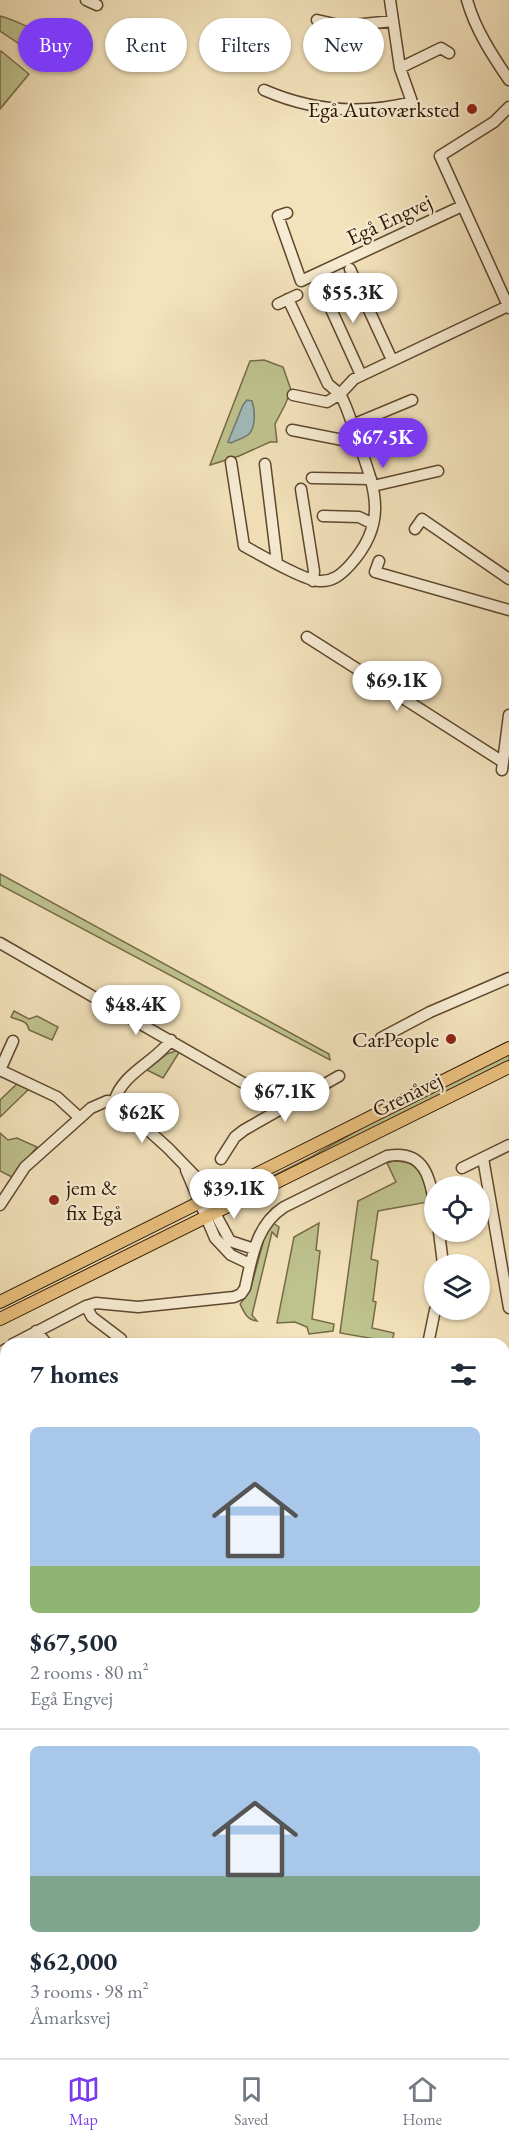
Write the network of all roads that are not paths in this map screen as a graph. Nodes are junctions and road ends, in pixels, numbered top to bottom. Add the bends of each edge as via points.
1 (86, 0) edge
2 (390, 0) edge
3 (467, 0) edge
4 (97, 4) dead end
5 (393, 21) junction
6 (384, 22) edge
7 (449, 53) dead end
8 (400, 68) junction
9 (509, 80) edge
10 (264, 90) dead end
11 (509, 107) edge
12 (509, 117) edge
13 (494, 122) junction
14 (462, 206) junction
15 (287, 213) dead end
16 (350, 269) dead end
17 (320, 285) dead end
18 (288, 299) dead end
19 (508, 307) edge
20 (392, 360) junction
21 (361, 375) junction
22 (340, 394) junction
23 (292, 395) dead end
24 (412, 400) dead end
25 (352, 425) junction
26 (292, 430) dead end
27 (358, 443) junction
28 (229, 462) dead end
29 (265, 464) dead end
30 (438, 471) dead end
31 (312, 478) dead end
32 (372, 482) junction
33 (301, 489) dead end
34 (323, 516) dead end
35 (373, 524) junction
36 (415, 529) dead end
37 (379, 561) dead end
38 (277, 563) junction
39 (509, 579) edge
40 (313, 581) junction
41 (509, 612) edge
42 (308, 637) dead end
43 (509, 715) edge
44 (0, 943) edge
45 (509, 978) edge
46 (381, 1038) dead end
47 (171, 1040) junction
48 (13, 1041) dead end
49 (509, 1048) edge
50 (509, 1067) edge
51 (0, 1070) edge
52 (339, 1076) dead end
53 (114, 1102) junction
54 (285, 1107) junction
55 (80, 1118) junction
56 (509, 1145) edge
57 (483, 1158) junction
58 (220, 1159) dead end
59 (462, 1168) dead end
60 (428, 1176) edge
61 (203, 1200) junction
62 (0, 1205) edge
63 (210, 1215) junction
64 (254, 1249) junction
65 (250, 1264) junction
66 (0, 1302) edge
67 (86, 1306) junction
68 (509, 1308) edge
69 (0, 1319) edge
70 (433, 1320) edge
71 (36, 1330) junction
72 (23, 1338) edge
73 (42, 1338) edge
74 (120, 1338) edge
75 (429, 1338) edge

1 - 4 street
2 - 5 street
3 - 9 street via 490,52
5 - 6 street
5 - 8 street
7 - 8 street via 441,48
8 - 10 street via 412,102 386,107 345,110 298,103
11 - 13 street
12 - 13 street
13 - 14 street via 440,156
14 - 15 street, Egå Engvej via 301,281 278,216
14 - 19 street
16 - 20 street, Egå Engvej
17 - 21 street
18 - 22 street via 328,384
19 - 20 street
20 - 21 street
21 - 22 street
22 - 23 street via 327,402
22 - 25 street
24 - 25 street
25 - 27 street
26 - 27 street
27 - 32 street
28 - 38 street via 244,546
29 - 38 street
30 - 32 street
31 - 32 street
32 - 35 street via 376,507
33 - 40 street
34 - 35 street via 359,517
35 - 40 street via 356,559 340,575 328,581
36 - 39 street via 422,519
37 - 41 street via 375,572
38 - 40 street
42 - 43 street via 503,766
44 - 47 street
45 - 46 street
47 - 53 street via 124,1081
47 - 54 street
48 - 51 street
49 - 61 main road, Grenåvej
50 - 63 main road, Grenåvej
51 - 55 street via 57,1097
52 - 54 street
53 - 55 street via 100,1102
53 - 61 street via 168,1148
54 - 58 street via 236,1137
55 - 62 street via 25,1167
56 - 57 street
57 - 59 street
57 - 68 street
60 - 64 street via 423,1166 410,1157 387,1156 277,1212 260,1232
61 - 63 street
61 - 66 main road, Grenåvej
63 - 64 street via 230,1240
63 - 65 street via 221,1247
63 - 69 main road, Grenåvej
64 - 65 street
65 - 67 street via 245,1288 234,1298 138,1308 96,1303
67 - 71 street
67 - 74 street via 92,1317
70 - 75 street
71 - 72 street
71 - 73 street

